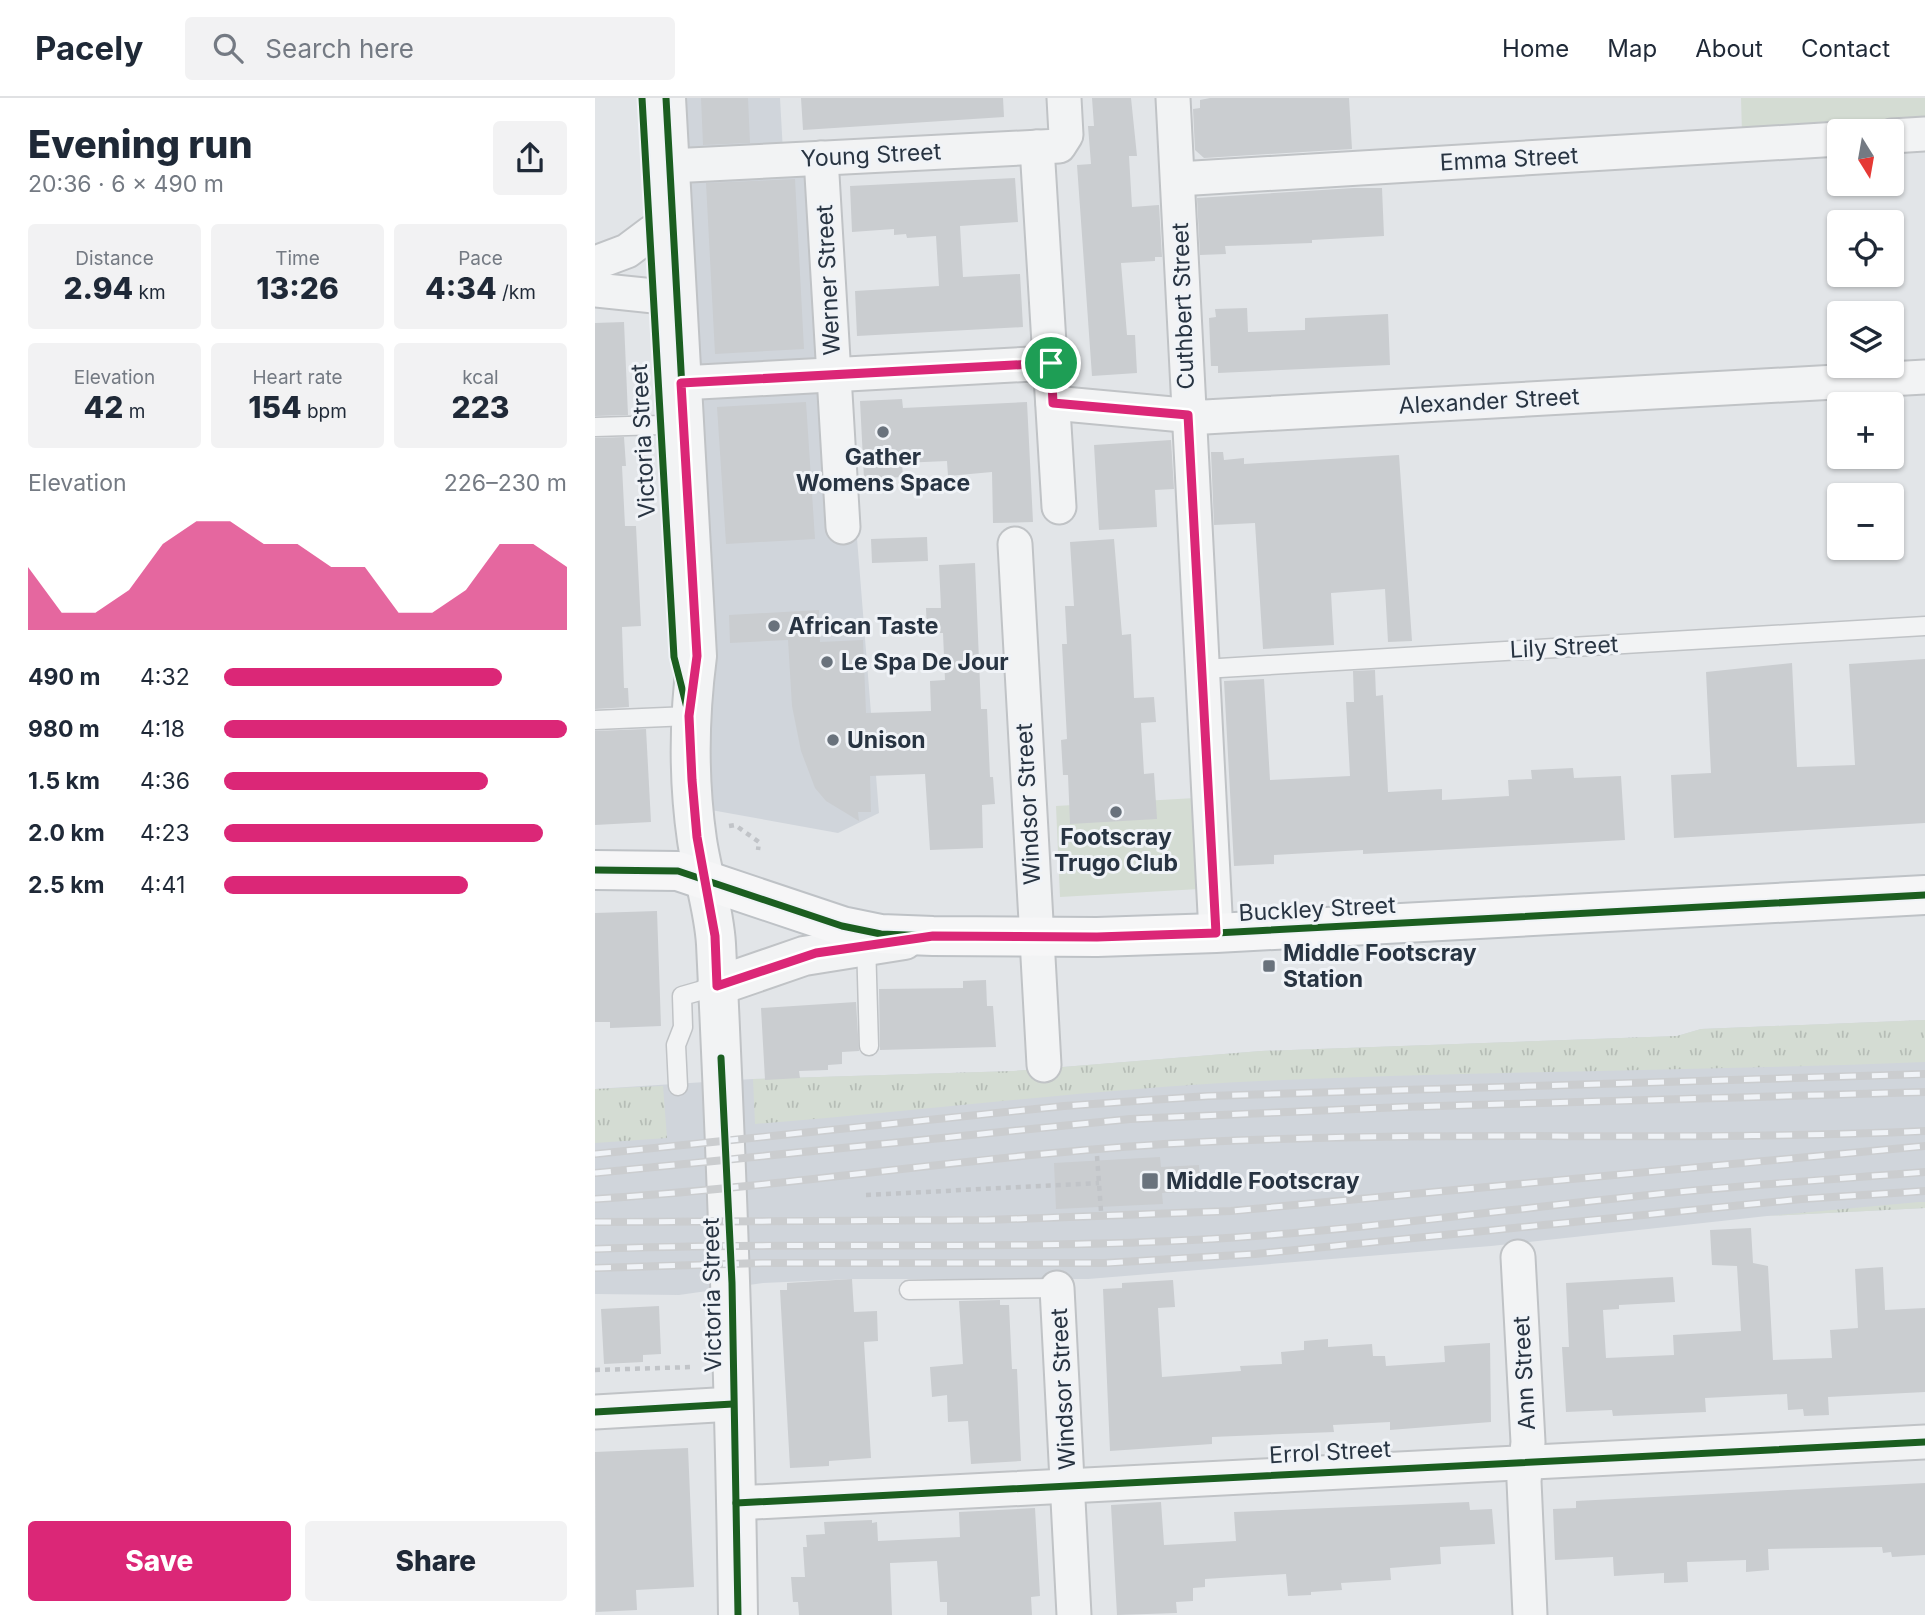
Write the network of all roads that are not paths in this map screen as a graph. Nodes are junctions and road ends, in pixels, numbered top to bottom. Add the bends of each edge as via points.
1 (642, 98) edge
2 (666, 98) edge
3 (1064, 98) edge
4 (1173, 98) edge
5 (1925, 134) edge
6 (1904, 135) edge
7 (1827, 140) edge
8 (1052, 141) junction
9 (821, 158) junction
10 (670, 166) junction
11 (1178, 179) junction
12 (651, 233) junction
13 (595, 263) edge
14 (595, 290) edge
15 (665, 296) junction
16 (1051, 363) junction
17 (833, 374) junction
18 (1925, 377) edge
19 (681, 383) junction
20 (1053, 403) junction
21 (1188, 415) junction
22 (661, 425) junction
23 (595, 427) edge
24 (1059, 507) dead end
25 (843, 527) dead end
26 (1015, 544) dead end
27 (1925, 626) edge
28 (1203, 669) junction
29 (689, 716) junction
30 (595, 720) edge
31 (595, 870) edge
32 (705, 880) junction
33 (1925, 895) edge
34 (1216, 933) junction
35 (1035, 936) junction
36 (866, 938) junction
37 (717, 986) junction
38 (869, 1046) dead end
39 (1044, 1065) dead end
40 (678, 1086) dead end
41 (1518, 1257) dead end
42 (1057, 1288) joint
43 (909, 1290) dead end
44 (733, 1404) junction
45 (595, 1412) edge
46 (1925, 1442) edge
47 (1524, 1462) junction
48 (1067, 1485) junction
49 (737, 1503) junction
50 (738, 1615) edge
51 (1074, 1615) edge
52 (1530, 1615) edge

1 - 12 street, Victoria Street
2 - 10 street, Victoria Street
3 - 8 street
4 - 11 street, Cuthbert Street
5 - 6 street
7 - 11 street, Emma Street
8 - 9 street, Young Street
8 - 16 street
9 - 10 street, Young Street
9 - 17 street, Werner Street
10 - 15 street, Victoria Street
11 - 21 street, Cuthbert Street
12 - 13 street via 627,251
12 - 15 street, Victoria Street
14 - 15 street
15 - 19 street, Victoria Street
15 - 22 street, Victoria Street
16 - 17 street
16 - 20 street
17 - 19 street
17 - 25 street, Werner Street
18 - 21 street, Alexander Street
19 - 29 street, Victoria Street via 697,656
20 - 21 street, Alexander Street
20 - 24 street
21 - 28 street, Cuthbert Street
22 - 23 lane
22 - 29 street, Victoria Street via 674,657
26 - 35 street, Windsor Street
27 - 28 lane, Lily Street
28 - 34 street, Cuthbert Street
29 - 30 lane
29 - 32 street, Victoria Street via 697,837
31 - 32 main road, Buckley Street via 663,869
32 - 36 main road, Buckley Street
32 - 37 street, Victoria Street via 715,936
33 - 34 main road, Buckley Street
34 - 35 main road, Buckley Street
35 - 36 main road, Buckley Street
35 - 39 street, Windsor Street
36 - 37 street
36 - 38 lane
37 - 40 lane via 682,996 683,1027 676,1045
37 - 44 street, Victoria Street via 732,1269
41 - 47 street, Ann Street via 1528,1442
42 - 43 lane
42 - 48 street, Windsor Street
44 - 45 street
44 - 49 street, Victoria Street
46 - 47 street, Errol Street
47 - 48 street, Errol Street
47 - 52 street, Ann Street
48 - 49 street, Errol Street
48 - 51 street, Windsor Street
49 - 50 street, Victoria Street

